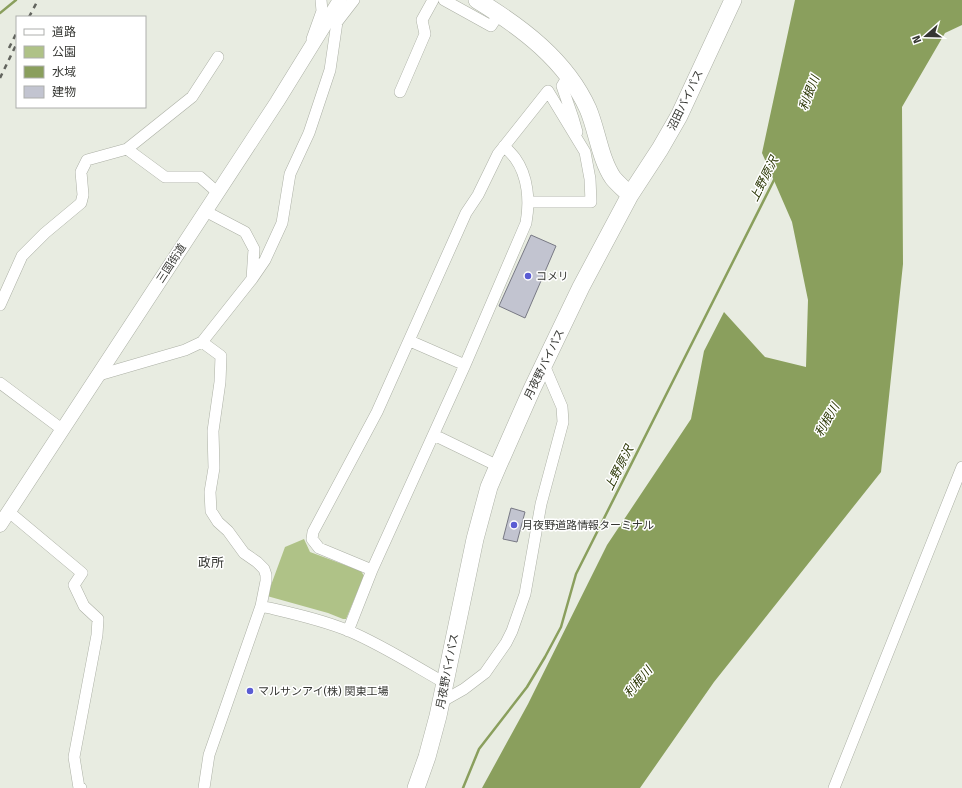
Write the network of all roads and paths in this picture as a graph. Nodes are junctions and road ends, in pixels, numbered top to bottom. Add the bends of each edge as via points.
1 (321, 0) edge
2 (340, 0) edge
3 (354, 0) edge
4 (433, 0) edge
5 (444, 0) edge
6 (476, 0) edge
7 (733, 0) edge
8 (499, 14) junction
9 (333, 20) junction
10 (312, 45) junction
11 (218, 57) dead end
12 (568, 76) junction
13 (400, 92) dead end
14 (579, 142) junction
15 (504, 146) junction
16 (128, 149) junction
17 (217, 192) junction
18 (630, 195) junction
19 (528, 202) junction
20 (205, 211) junction
21 (252, 280) junction
22 (0, 305) edge
23 (410, 341) junction
24 (202, 342) junction
25 (465, 364) junction
26 (544, 365) junction
27 (99, 375) junction
28 (0, 383) edge
29 (63, 430) junction
30 (434, 435) junction
31 (498, 466) junction
32 (962, 467) edge
33 (9, 512) junction
34 (0, 525) edge
35 (372, 570) junction
36 (261, 606) junction
37 (348, 631) junction
38 (445, 683) junction
39 (441, 702) junction
40 (81, 788) edge
41 (204, 788) edge
42 (416, 788) edge
43 (834, 788) edge

1 - 10 street via 322,11 312,37
2 - 9 main road, 三国街道
3 - 9 street via 340,19
4 - 13 street via 422,20 425,34
5 - 8 street via 490,26
6 - 8 highway
7 - 18 highway, 沼田バイパス via 679,116
8 - 12 highway via 532,38
9 - 10 main road, 三国街道
9 - 21 street via 330,70 309,133 290,174 282,223 265,260
10 - 17 main road, 三国街道
11 - 16 street via 192,96
12 - 14 street via 562,86
12 - 18 highway via 588,110 613,177
14 - 15 street via 548,91
14 - 19 street via 587,162 591,202
15 - 19 street via 515,158 524,177
15 - 23 street via 466,212
16 - 17 street via 165,177 200,177
16 - 22 street via 87,160 81,172 81,203 22,256
17 - 20 main road, 三国街道
18 - 26 highway, 月夜野バイパス
19 - 25 street via 526,223 521,237
20 - 21 street via 245,232 254,249
20 - 27 main road, 三国街道
21 - 24 street
23 - 25 street
23 - 35 street via 377,412 312,535 313,542 319,548
24 - 27 street via 185,350
24 - 36 street via 221,356 213,431 211,511 244,553 264,569 266,581
25 - 30 street
26 - 31 highway, 月夜野バイパス
26 - 39 street via 562,407 563,422 540,504 524,594 512,631 485,673
27 - 29 main road, 三国街道
28 - 29 street
29 - 33 main road, 三国街道
30 - 31 street
30 - 35 street
31 - 38 highway, 月夜野バイパス via 474,539
32 - 43 street
33 - 34 main road, 三国街道
33 - 40 street via 82,573 74,585 84,606 98,620 98,635 74,757
35 - 37 street
36 - 37 street via 321,620
36 - 41 street via 210,754
37 - 38 street via 380,645
38 - 39 highway, 月夜野バイパス
39 - 42 highway, 月夜野バイパス

